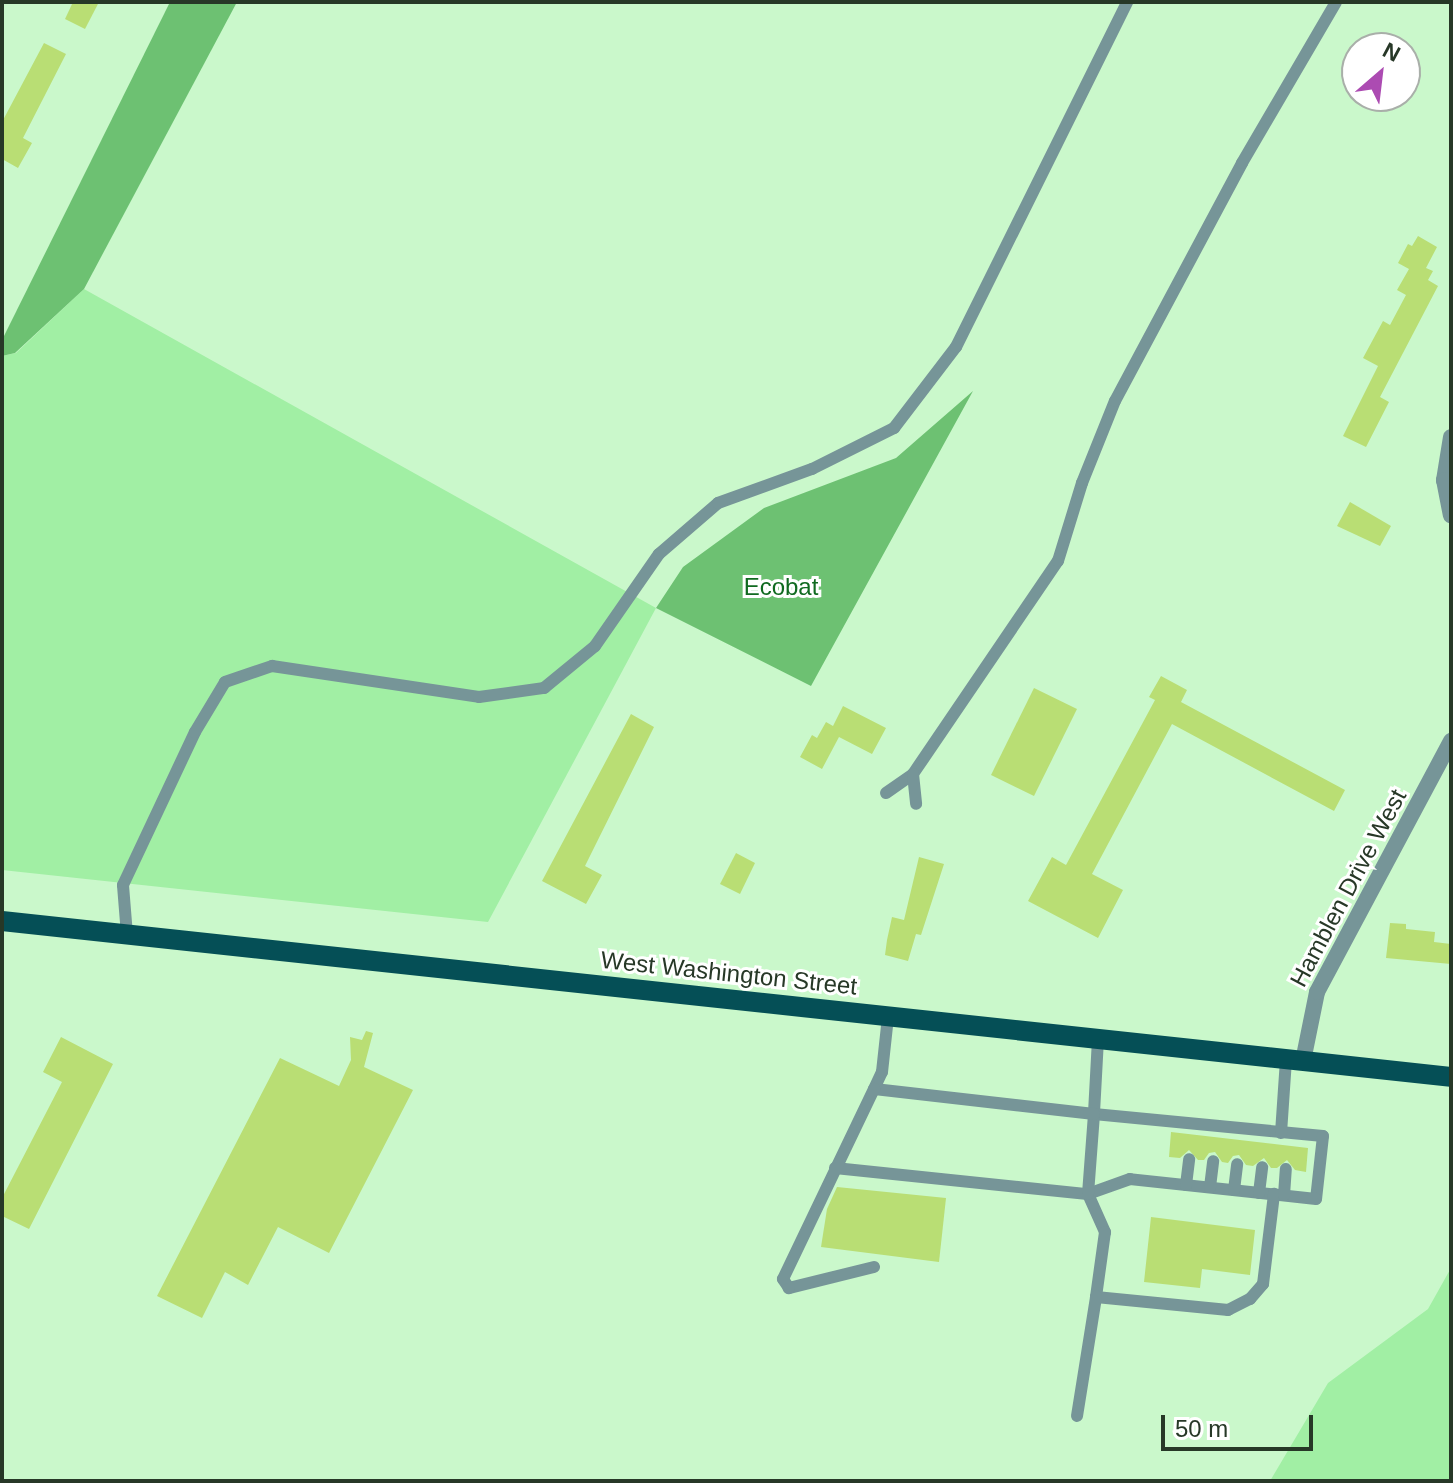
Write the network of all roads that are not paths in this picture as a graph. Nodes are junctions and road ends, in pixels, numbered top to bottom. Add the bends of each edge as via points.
1 (1127, 2) edge
2 (1336, 2) edge
3 (1451, 437) edge
4 (1451, 515) edge
5 (1451, 741) edge
6 (913, 774) junction
7 (886, 793) dead end
8 (916, 804) dead end
9 (2, 921) edge
10 (127, 935) junction
11 (888, 1017) junction
12 (1098, 1039) junction
13 (1294, 1060) junction
14 (1451, 1077) edge
15 (874, 1089) junction
16 (1094, 1114) junction
17 (1286, 1137) junction
18 (1189, 1159) dead end
19 (1213, 1161) dead end
20 (1237, 1164) dead end
21 (1262, 1167) dead end
22 (835, 1168) junction
23 (1286, 1169) dead end
24 (1186, 1185) junction
25 (1210, 1187) junction
26 (1234, 1190) junction
27 (1259, 1193) junction
28 (1088, 1194) junction
29 (1279, 1195) junction
30 (874, 1267) dead end
31 (1096, 1297) junction
32 (1077, 1416) dead end

1 - 10 lane via 956,347 894,428 812,469 718,503 659,554 595,646 544,688 479,697 272,666 225,682 195,732 123,885
2 - 6 lane via 1242,163 1115,401 1058,561
3 - 4 street via 1444,480
5 - 13 street, Hamblen Drive West via 1317,992
6 - 7 lane
6 - 8 lane
9 - 10 main road, West Washington Street
10 - 11 main road, West Washington Street
11 - 12 main road, West Washington Street
11 - 15 lane via 882,1072
12 - 13 main road, West Washington Street
12 - 16 lane
13 - 14 main road, West Washington Street
13 - 17 lane
15 - 16 lane
15 - 22 lane
16 - 17 lane
16 - 28 lane
17 - 29 lane via 1323,1136 1316,1199
18 - 24 lane
19 - 25 lane
20 - 26 lane
21 - 27 lane
22 - 28 lane
22 - 30 lane via 783,1279 789,1288
23 - 29 lane
24 - 25 lane
24 - 28 lane via 1130,1179
25 - 26 lane
26 - 27 lane
27 - 29 lane
28 - 31 lane via 1105,1232
29 - 31 lane via 1263,1284 1250,1299 1228,1310
31 - 32 lane

